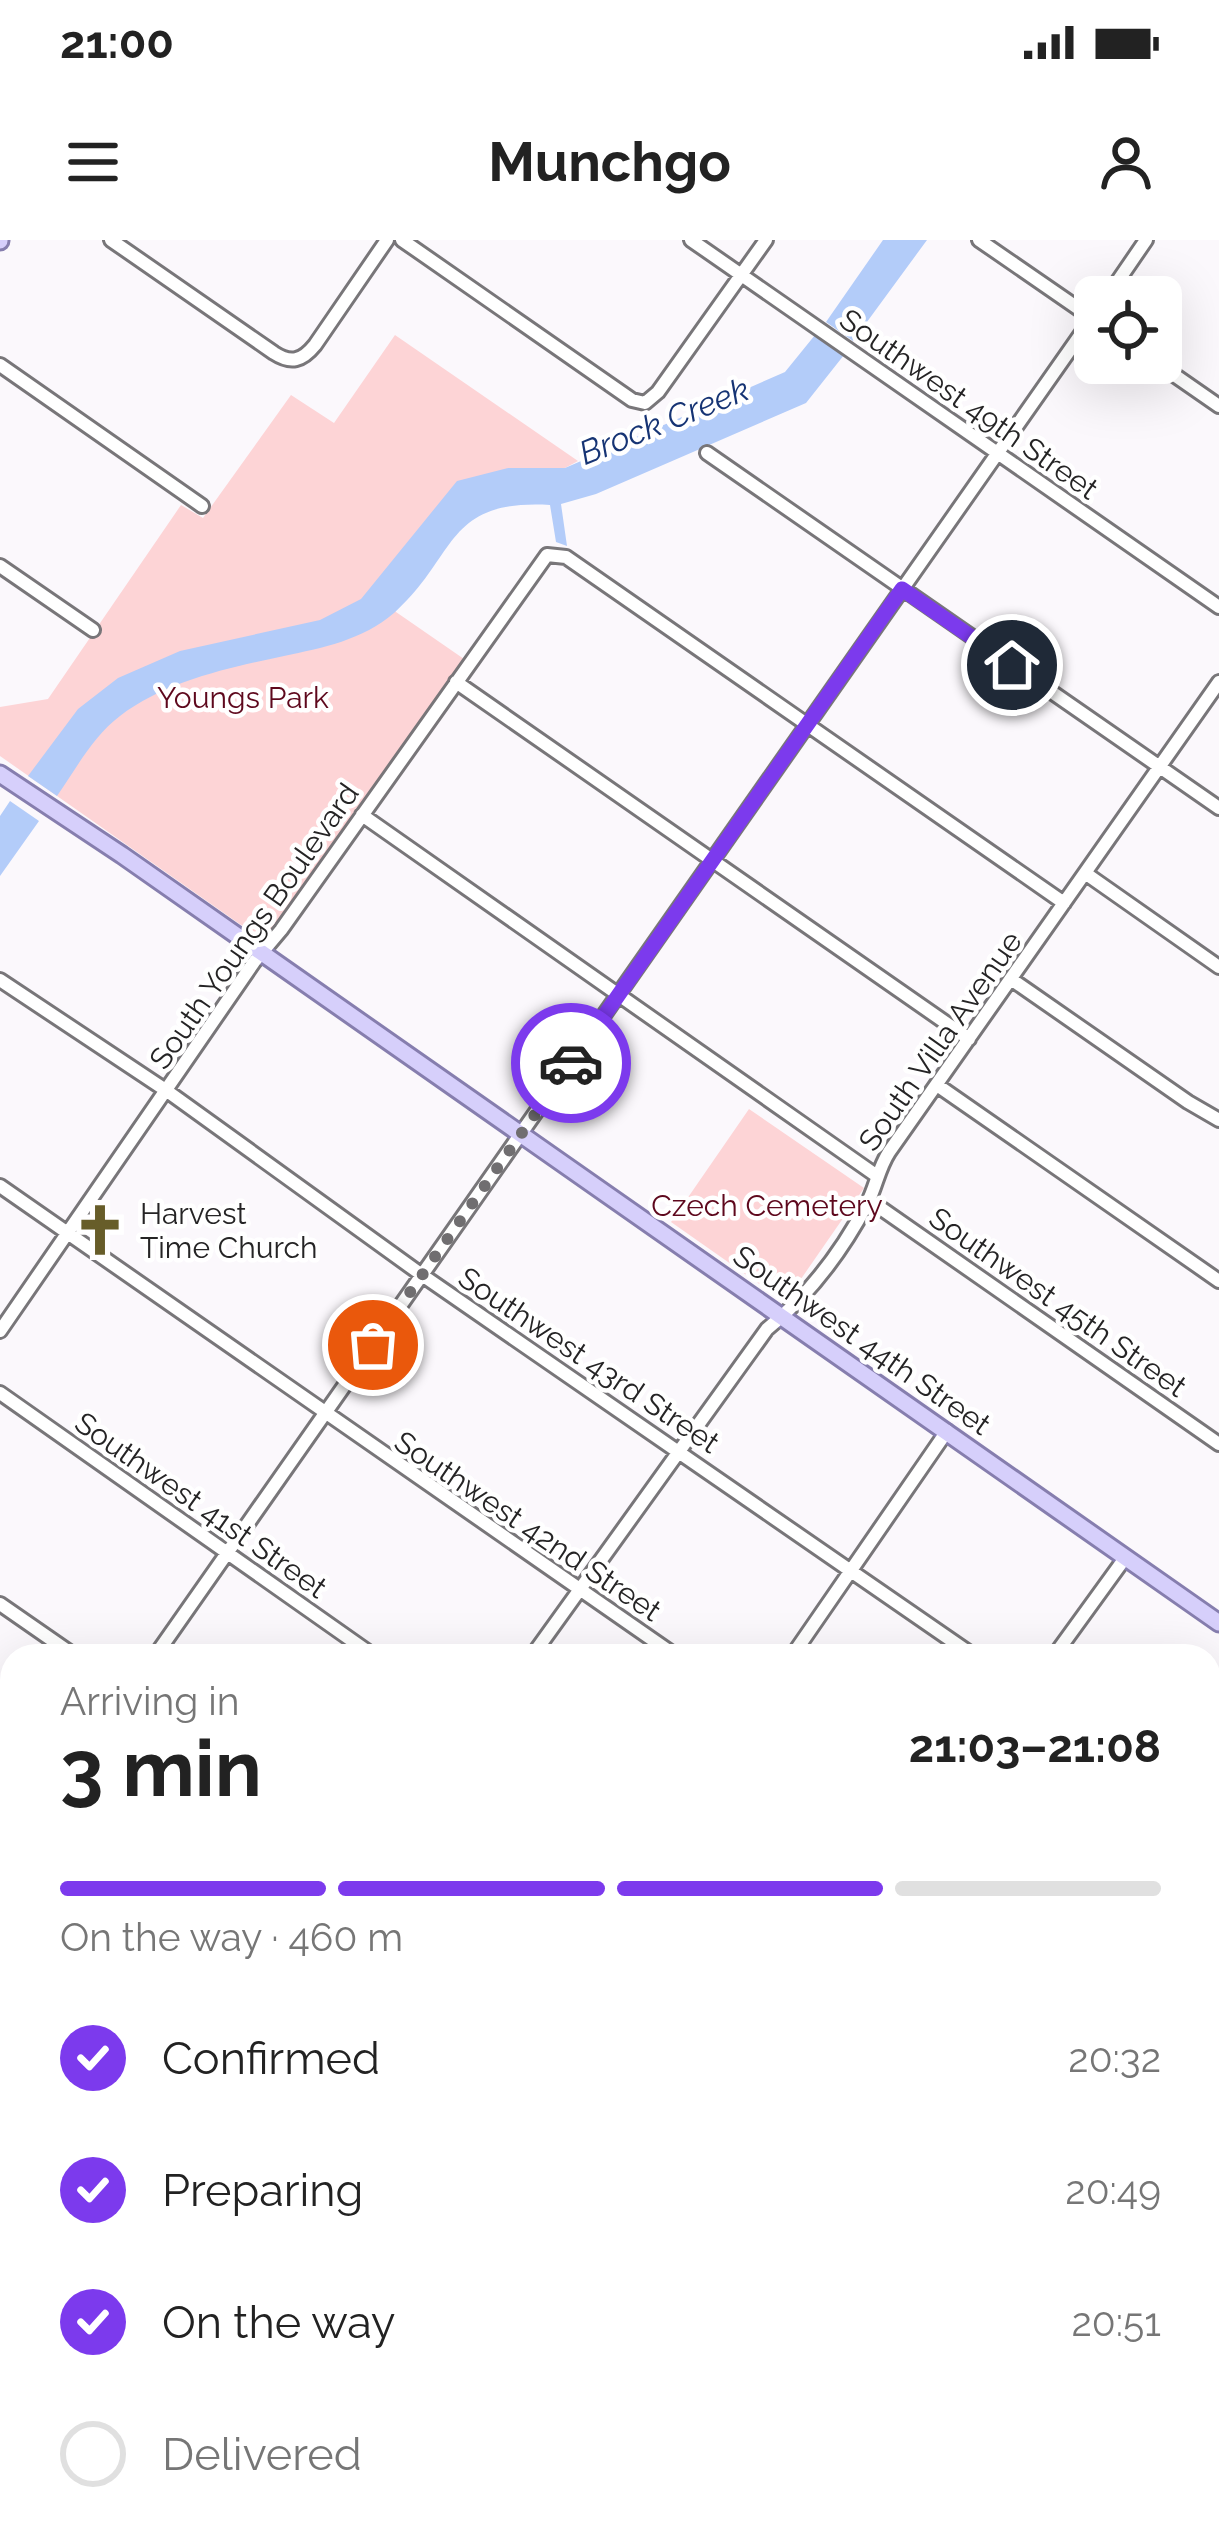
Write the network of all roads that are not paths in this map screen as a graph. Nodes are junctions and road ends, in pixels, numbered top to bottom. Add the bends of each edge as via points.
1 (111, 240) edge
2 (387, 240) edge
3 (402, 240) edge
4 (692, 240) edge
5 (766, 240) edge
6 (979, 240) edge
7 (1146, 240) edge
8 (742, 275) junction
9 (1121, 276) edge
10 (1074, 304) edge
11 (1074, 346) edge
12 (0, 365) edge
13 (1182, 380) edge
14 (1219, 406) edge
15 (707, 453) dead end
16 (997, 454) junction
17 (202, 506) dead end
18 (0, 566) edge
19 (902, 589) junction
20 (1219, 607) edge
21 (93, 631) dead end
22 (456, 682) junction
23 (1219, 682) edge
24 (807, 724) junction
25 (1159, 767) junction
26 (2, 780) edge
27 (1219, 808) edge
28 (362, 815) junction
29 (713, 861) junction
30 (1085, 873) junction
31 (1064, 903) junction
32 (261, 954) junction
33 (1219, 967) edge
34 (1011, 979) junction
35 (0, 980) edge
36 (618, 996) junction
37 (969, 1039) junction
38 (937, 1085) junction
39 (167, 1091) junction
40 (1219, 1120) edge
41 (521, 1135) junction
42 (877, 1176) junction
43 (0, 1186) edge
44 (869, 1200) junction
45 (69, 1233) junction
46 (422, 1275) junction
47 (1219, 1282) edge
48 (782, 1317) junction
49 (0, 1331) edge
50 (0, 1393) edge
51 (324, 1415) junction
52 (947, 1431) junction
53 (1219, 1444) edge
54 (681, 1452) junction
55 (227, 1555) junction
56 (1125, 1558) junction
57 (853, 1570) junction
58 (579, 1588) junction
59 (0, 1604) edge
60 (1219, 1622) edge
61 (58, 1644) edge
62 (164, 1644) edge
63 (357, 1644) edge
64 (540, 1644) edge
65 (659, 1644) edge
66 (801, 1644) edge
67 (957, 1644) edge
68 (1063, 1644) edge

1 - 2 street via 274,353 298,360
3 - 8 street via 646,404
4 - 8 street, Southwest 49th Street
5 - 8 street
6 - 10 street
7 - 9 street
8 - 16 street, Southwest 49th Street
11 - 16 street
12 - 17 street
13 - 14 street
15 - 19 street
16 - 19 street
16 - 20 street, Southwest 49th Street
18 - 21 street
19 - 24 street
19 - 25 street
22 - 24 street, South Youngs Boulevard via 552,553
22 - 28 street, South Youngs Boulevard
22 - 29 street
23 - 25 street, South Villa Avenue
24 - 29 street
24 - 31 street
25 - 27 street
25 - 30 street, South Villa Avenue
26 - 32 main road, Southwest 44th Street
28 - 32 street, South Youngs Boulevard
28 - 36 street
29 - 36 street
29 - 37 street
30 - 31 street, South Villa Avenue
30 - 33 street
31 - 34 street, South Villa Avenue
32 - 39 street, South Youngs Boulevard
32 - 41 main road, Southwest 44th Street
34 - 37 street, South Villa Avenue
34 - 40 street
35 - 39 street, Southwest 43rd Street
36 - 41 street
36 - 42 street
37 - 38 street, South Villa Avenue
38 - 42 street, South Villa Avenue
38 - 47 street
39 - 45 street, South Youngs Boulevard
39 - 46 street, Southwest 43rd Street
41 - 46 street
41 - 48 main road, Southwest 44th Street
42 - 44 street, South Villa Avenue
43 - 45 street, Southwest 42nd Street
44 - 48 street, South Villa Avenue
44 - 53 street, Southwest 45th Street
45 - 49 street, South Youngs Boulevard
45 - 51 street, Southwest 42nd Street
46 - 51 street
46 - 54 street, Southwest 43rd Street
48 - 52 main road, Southwest 44th Street
48 - 54 street, South Villa Avenue
50 - 55 street, Southwest 41st Street
51 - 55 street
51 - 58 street, Southwest 42nd Street
52 - 56 main road, Southwest 44th Street
52 - 57 street
54 - 57 street, Southwest 43rd Street
54 - 58 street, South Villa Avenue
55 - 62 street
55 - 63 street, Southwest 41st Street
56 - 60 main road, Southwest 44th Street
56 - 68 street
57 - 66 street
57 - 67 street, Southwest 43rd Street
58 - 64 street, South Villa Avenue
58 - 65 street, Southwest 42nd Street
59 - 61 street

